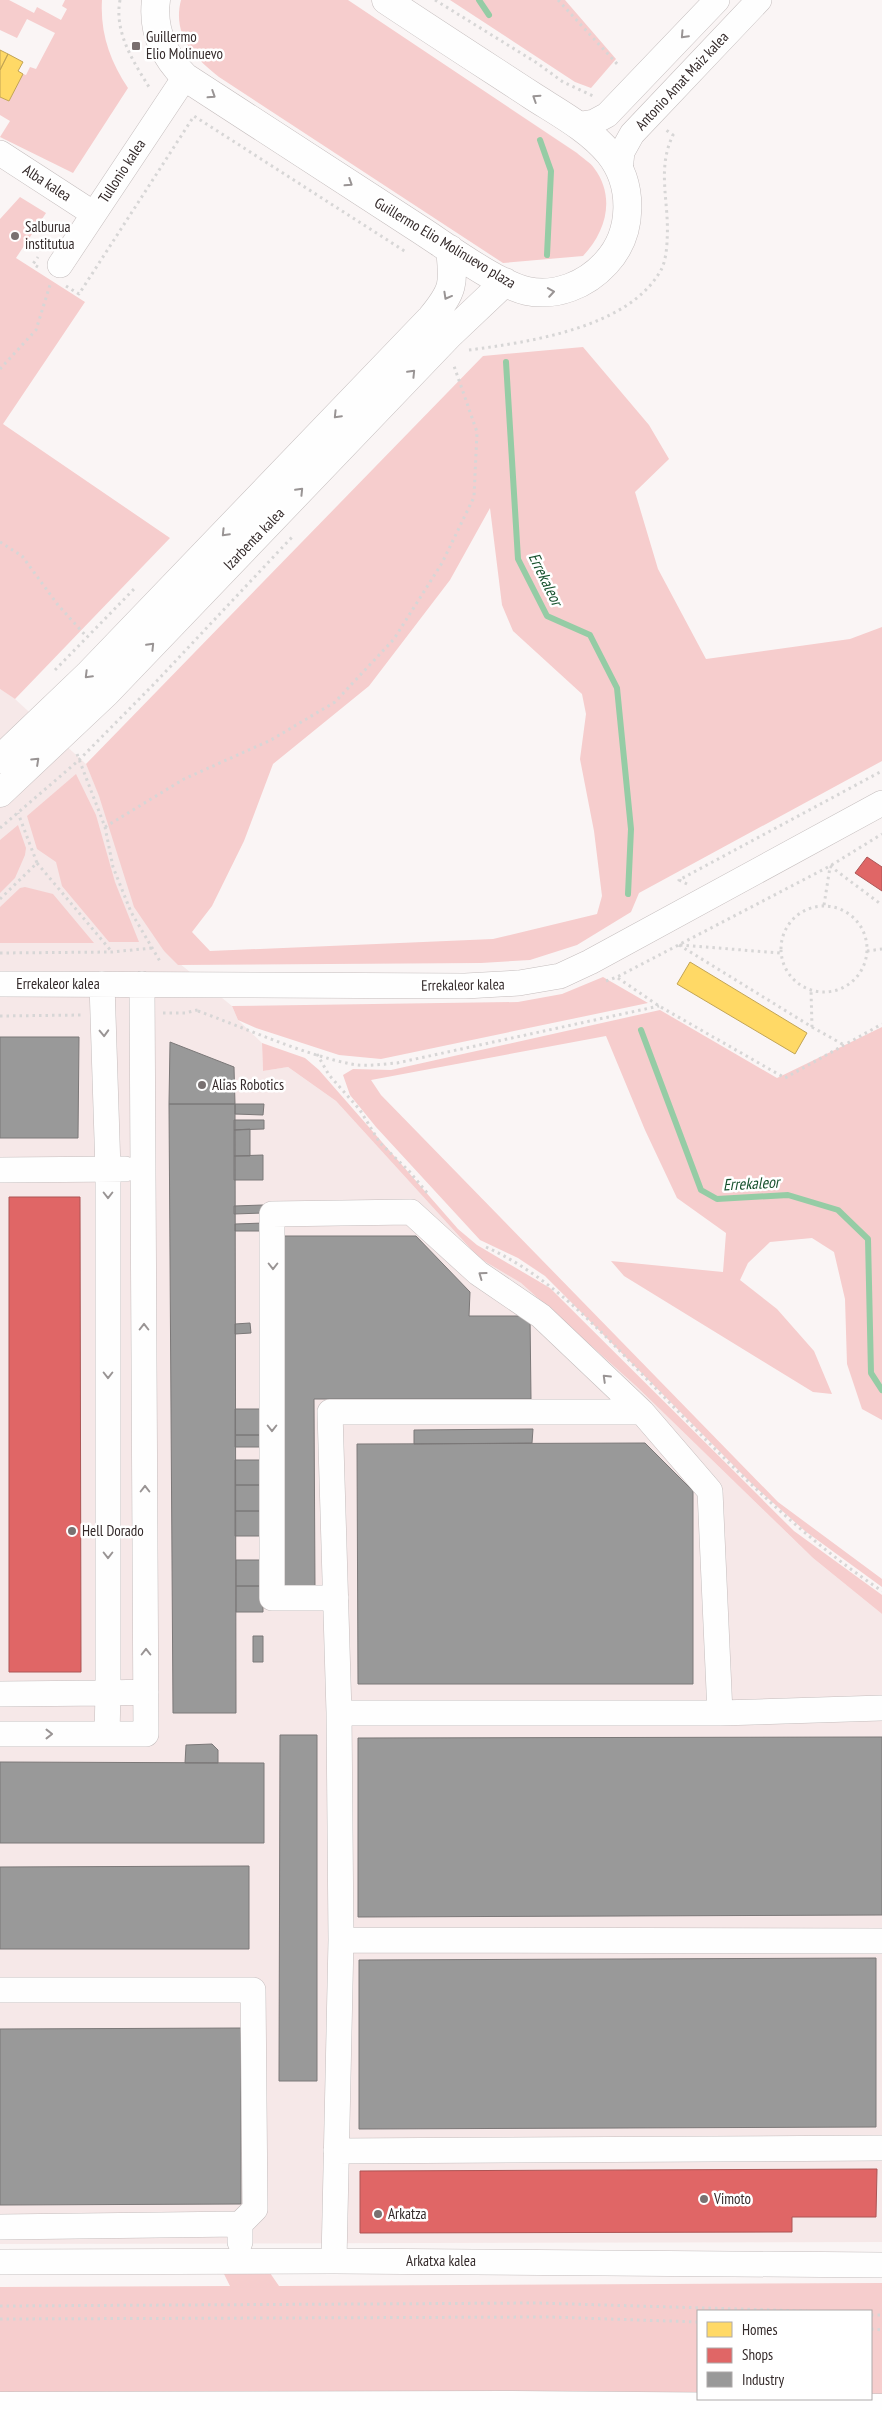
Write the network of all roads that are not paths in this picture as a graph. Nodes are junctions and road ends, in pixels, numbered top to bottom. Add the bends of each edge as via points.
1 (156, 0) edge
2 (386, 0) edge
3 (717, 0) edge
4 (759, 0) edge
5 (185, 77) junction
6 (576, 125) junction
7 (0, 153) edge
8 (620, 170) junction
9 (94, 214) junction
10 (450, 249) junction
11 (56, 271) road end
12 (504, 282) junction
13 (0, 759) edge
14 (9, 803) edge
15 (882, 804) edge
16 (0, 984) edge
17 (102, 984) junction
18 (142, 984) junction
19 (143, 1168) junction
20 (0, 1170) edge
21 (108, 1170) junction
22 (642, 1412) junction
23 (336, 1598) junction
24 (146, 1692) junction
25 (108, 1693) junction
26 (0, 1694) edge
27 (882, 1708) edge
28 (339, 1713) junction
29 (720, 1713) junction
30 (0, 1734) edge
31 (107, 1734) junction
32 (341, 1940) junction
33 (882, 1942) edge
34 (0, 1990) edge
35 (882, 2148) edge
36 (336, 2151) junction
37 (240, 2224) junction
38 (0, 2227) edge
39 (239, 2261) junction
40 (334, 2261) junction
41 (0, 2262) edge
42 (882, 2265) edge
43 (0, 2406) edge
44 (882, 2408) edge

1 - 5 main road, Guillermo Elio Molinuevo plaza via 160,41 171,63
6 -> 2 main road, Guillermo Elio Molinuevo plaza
3 -> 6 street, Antonio Amat Maiz kalea via 608,115 594,122
4 - 8 street, Antonio Amat Maiz kalea via 632,134 622,152
5 - 9 street, Tullonio kalea
5 -> 10 main road, Guillermo Elio Molinuevo plaza
6 - 8 main road, Guillermo Elio Molinuevo plaza via 609,153
7 - 9 street, Alba kalea
12 -> 8 main road, Guillermo Elio Molinuevo plaza via 545,294 579,284 606,263 619,244 627,218 628,199
9 - 11 street, Tullonio kalea
10 - 12 main road, Guillermo Elio Molinuevo plaza
10 -> 13 main road, Izarbenta kalea via 452,286 431,318 88,675
14 -> 12 main road, Izarbenta kalea via 72,727 449,335
15 - 18 street, Errekaleor kalea via 560,976 519,983 465,986
16 - 17 street, Errekaleor kalea
17 - 18 street, Errekaleor kalea
17 -> 21 street
18 - 19 street
19 - 21 street
24 -> 19 street
20 - 21 street
21 -> 25 street
22 - 23 street via 330,1412
22 -> 23 street via 541,1316 478,1273 411,1212 272,1214 272,1598
22 - 29 street via 710,1491
23 - 28 street
24 - 25 street
24 - 31 street via 146,1734
25 - 26 street
25 - 31 street
27 - 29 street
28 - 29 street
28 - 32 street
30 -> 31 street
32 - 33 street
32 - 36 street
34 - 37 street via 253,1990 255,2210
35 - 36 street
36 - 40 street
37 - 38 street
37 - 39 street
39 - 40 street, Arkatxa kalea
39 - 41 street, Arkatxa kalea
40 - 42 street, Arkatxa kalea
43 - 44 main road

